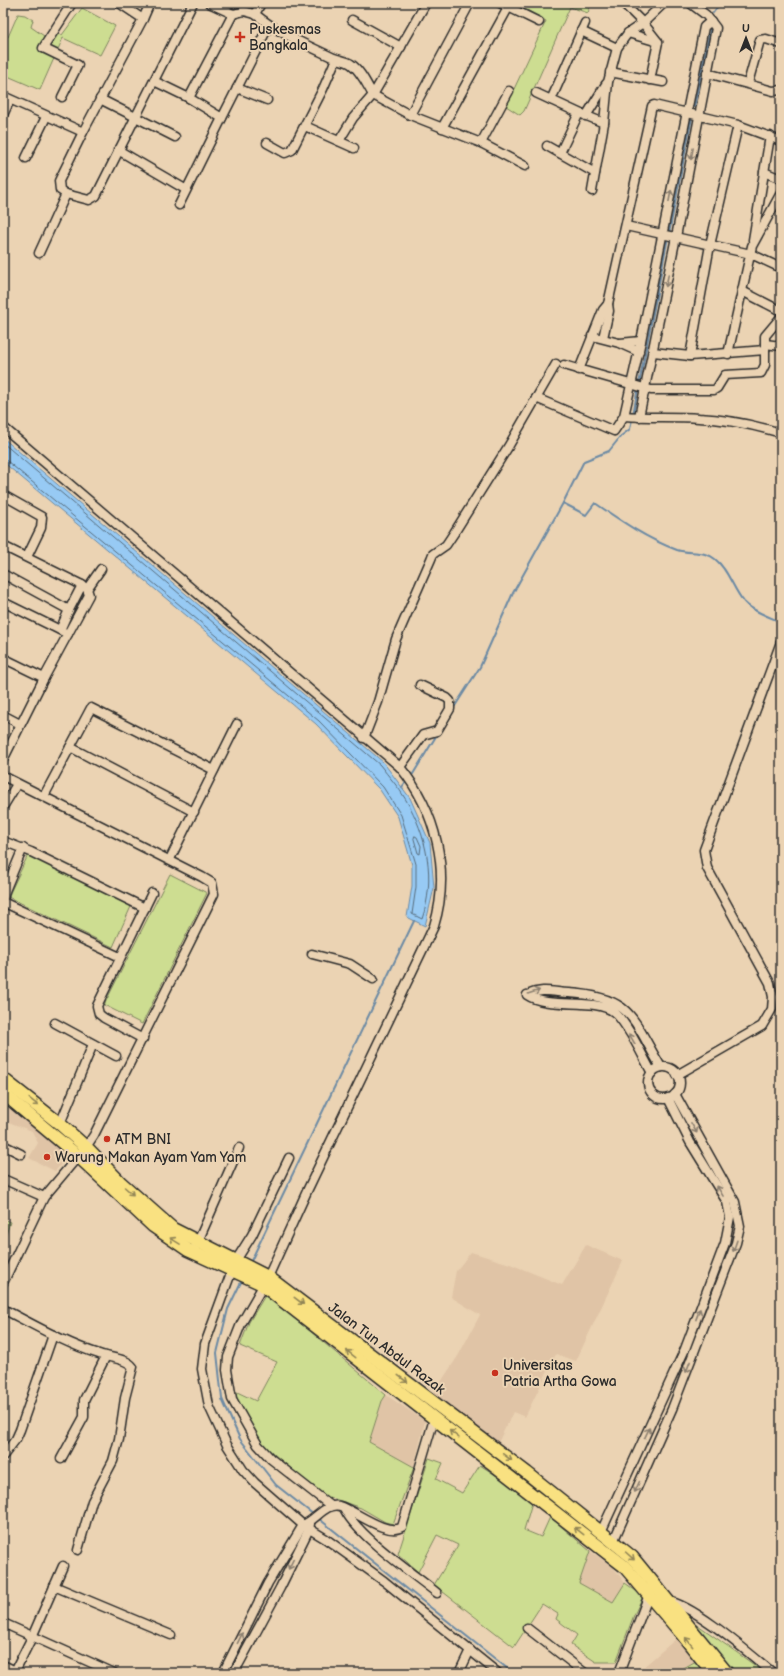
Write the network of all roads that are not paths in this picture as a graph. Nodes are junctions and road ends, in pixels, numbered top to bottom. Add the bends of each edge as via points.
1 (72, 3) edge
2 (119, 3) edge
3 (150, 3) edge
4 (193, 3) edge
5 (209, 3) edge
6 (261, 3) edge
7 (470, 3) edge
8 (500, 3) edge
9 (623, 3) edge
10 (664, 3) edge
11 (423, 4) edge
12 (695, 5) edge
13 (508, 8) junction
14 (233, 14) junction
15 (255, 14) junction
16 (143, 19) junction
17 (352, 20) dead end
18 (539, 22) dead end
19 (711, 22) junction
20 (643, 23) junction
21 (269, 25) junction
22 (628, 33) junction
23 (658, 42) junction
24 (781, 44) edge
25 (401, 47) junction
26 (617, 48) junction
27 (336, 59) junction
28 (610, 72) junction
29 (707, 73) junction
30 (650, 80) junction
31 (154, 81) junction
32 (608, 82) junction
33 (663, 82) dead end
34 (748, 83) junction
35 (237, 88) junction
36 (777, 90) edge
37 (509, 91) dead end
38 (536, 93) dead end
39 (373, 95) junction
40 (62, 97) dead end
41 (7, 98) edge
42 (189, 98) junction
43 (781, 98) edge
44 (100, 99) junction
45 (267, 100) dead end
46 (551, 100) junction
47 (686, 112) junction
48 (583, 114) junction
49 (3, 115) edge
50 (410, 116) junction
51 (699, 116) junction
52 (46, 117) junction
53 (134, 117) junction
54 (222, 118) junction
55 (604, 123) junction
56 (738, 125) junction
57 (305, 126) junction
58 (442, 128) junction
59 (83, 132) junction
60 (770, 136) junction
61 (175, 137) dead end
62 (339, 141) junction
63 (781, 141) edge
64 (266, 143) dead end
65 (481, 144) junction
66 (547, 146) dead end
67 (354, 148) dead end
68 (118, 150) junction
69 (560, 154) junction
70 (26, 158) dead end
71 (525, 166) dead end
72 (764, 172) junction
73 (595, 173) junction
74 (781, 179) edge
75 (185, 189) junction
76 (592, 191) dead end
77 (781, 193) edge
78 (66, 194) junction
79 (179, 205) dead end
80 (626, 226) junction
81 (663, 234) junction
82 (676, 237) junction
83 (710, 245) junction
84 (751, 250) junction
85 (39, 253) dead end
86 (781, 268) edge
87 (742, 291) junction
88 (608, 304) junction
89 (781, 311) edge
90 (781, 317) edge
91 (592, 336) junction
92 (603, 338) junction
93 (641, 341) junction
94 (619, 343) junction
95 (781, 346) edge
96 (765, 347) junction
97 (639, 352) junction
98 (652, 352) junction
99 (728, 354) junction
100 (690, 356) junction
101 (579, 370) junction
102 (631, 386) junction
103 (644, 389) junction
104 (536, 398) junction
105 (624, 416) junction
106 (639, 417) junction
107 (3, 427) edge
108 (781, 433) edge
109 (3, 495) edge
110 (3, 546) edge
111 (27, 557) junction
112 (101, 569) dead end
113 (3, 574) edge
114 (84, 587) junction
115 (3, 602) edge
116 (70, 610) junction
117 (60, 630) junction
118 (68, 634) junction
119 (781, 642) edge
120 (3, 658) edge
121 (44, 678) junction
122 (420, 685) dead end
123 (95, 699) dead end
124 (91, 708) junction
125 (3, 715) edge
126 (20, 724) junction
127 (237, 724) dead end
128 (364, 738) junction
129 (70, 747) junction
130 (3, 760) edge
131 (400, 767) junction
132 (214, 770) junction
133 (3, 776) edge
134 (17, 784) junction
135 (44, 796) junction
136 (3, 807) edge
137 (194, 812) junction
138 (3, 841) edge
139 (23, 848) junction
140 (170, 859) junction
141 (152, 893) dead end
142 (145, 908) junction
143 (312, 954) dead end
144 (120, 957) junction
145 (373, 979) dead end
146 (55, 1023) dead end
147 (143, 1039) junction
148 (93, 1044) junction
149 (116, 1056) dead end
150 (661, 1068) junction
151 (652, 1073) junction
152 (677, 1075) junction
153 (3, 1079) edge
154 (3, 1093) edge
155 (671, 1096) junction
156 (60, 1124) junction
157 (3, 1145) edge
158 (239, 1148) dead end
159 (82, 1151) junction
160 (21, 1154) dead end
161 (289, 1158) dead end
162 (3, 1179) edge
163 (44, 1197) junction
164 (195, 1247) junction
165 (235, 1267) junction
166 (264, 1280) junction
167 (3, 1283) edge
168 (3, 1309) edge
169 (53, 1335) junction
170 (106, 1356) junction
171 (434, 1418) junction
172 (3, 1456) edge
173 (61, 1459) dead end
174 (329, 1507) junction
175 (345, 1509) junction
176 (308, 1524) junction
177 (602, 1532) junction
178 (613, 1542) junction
179 (78, 1550) dead end
180 (63, 1566) dead end
181 (268, 1582) junction
182 (54, 1586) junction
183 (280, 1588) junction
184 (652, 1589) junction
185 (437, 1594) dead end
186 (663, 1604) junction
187 (3, 1623) edge
188 (528, 1628) dead end
189 (171, 1635) dead end
190 (32, 1637) junction
191 (470, 1650) junction
192 (3, 1665) edge
193 (16, 1672) edge
194 (114, 1673) edge
195 (224, 1673) edge
196 (234, 1673) edge
197 (459, 1673) edge
198 (498, 1673) edge
199 (585, 1673) edge
200 (619, 1673) edge
201 (713, 1673) edge
202 (727, 1673) edge
203 (773, 1673) edge

1 - 40 street via 43,48 78,65
2 - 16 street
3 - 16 street
4 - 31 street
5 - 14 street
6 - 15 street
7 - 50 street
8 - 13 street
9 - 20 street
10 - 20 street
11 - 25 street
12 - 19 street
13 - 18 street
13 - 58 street
14 - 15 street via 244,11
14 - 42 street
15 - 21 street
16 - 44 street
17 - 25 street
19 - 29 street via 716,28
19 - 47 street via 704,27
20 - 22 street
20 - 23 street
21 - 27 street
21 - 35 street
22 - 23 street
22 - 26 street
23 - 30 street
24 - 34 street via 762,39
25 - 39 street
26 - 28 street
26 - 46 street via 583,27
27 - 39 street via 351,64 360,72
27 - 57 street
28 - 30 street
28 - 32 street
29 - 34 street
29 - 51 street
30 - 33 street
31 - 42 street
31 - 53 street
32 - 48 street
32 - 55 street
34 - 36 street
35 - 45 street
35 - 54 street
36 - 43 street
37 - 65 street
38 - 46 street
39 - 50 street
39 - 62 street via 353,118
41 - 49 street
41 - 52 street
42 - 54 street
44 - 53 street
44 - 59 street
46 - 48 street
47 - 51 street
47 - 80 street via 654,105 650,108
81 -> 47 street
48 - 55 street
48 - 69 street
50 - 58 street
51 - 56 street
51 -> 82 street
52 - 59 street
52 - 70 street
53 - 61 street
53 - 68 street
54 - 75 street
55 - 73 street
56 - 60 street
56 - 83 street
57 - 62 street
57 - 64 street via 289,152 280,152
58 - 65 street
59 - 78 street via 58,182 60,190
60 - 63 street
60 - 72 street
62 - 67 street
65 - 71 street
66 - 69 street
68 - 75 street
68 - 78 street via 94,198 89,200
69 - 73 street
72 - 74 street
72 - 84 street
73 - 76 street
75 - 79 street
77 - 84 street
78 - 85 street
80 - 81 street
80 - 88 street
81 - 82 street
81 - 93 street
82 - 83 street
82 -> 98 street
83 - 84 street
83 - 100 street
84 - 86 street
84 - 87 street
87 - 89 street
87 - 99 street
88 - 91 street
88 - 92 street via 609,311
90 - 96 street via 766,334
91 - 92 street
91 - 101 street
92 - 94 street
93 - 94 street
93 - 97 street
94 - 97 street
95 - 96 street
96 - 99 street
96 - 103 street via 761,373 725,375 715,390
97 - 102 street
98 - 100 street
98 - 103 street
99 - 100 street
101 - 102 street
101 - 104 street via 560,364
102 - 103 street
102 - 105 street
103 - 106 street
104 - 105 street via 614,431
104 - 128 street via 454,533 431,559 396,639 378,702
105 - 106 street
106 - 108 street via 698,418 746,423
107 - 128 street
109 - 111 street via 42,517 41,528
110 - 111 street
111 - 114 street
112 - 114 street
113 - 116 street
114 - 116 street
114 - 118 street via 88,598
115 - 117 street
116 - 117 street
117 - 118 street
118 - 121 street
119 - 152 street via 704,850 707,868 770,983 772,1009 762,1026
120 - 121 street
121 - 126 street
122 - 131 street via 447,698 450,701 450,709 437,731 423,734
123 - 124 street
124 - 129 street
124 - 132 street
125 - 126 street
126 - 130 street
127 - 132 street
128 - 131 street
129 - 135 street
129 - 137 street
131 - 166 street via 420,796 437,843 442,876 438,916
132 - 137 street
133 - 134 street
134 - 135 street
134 - 136 street
135 - 140 street
137 - 140 street
138 - 139 street
139 - 142 street
139 - 144 street via 3,901
140 - 147 street via 212,883 214,894
141 - 142 street
142 - 144 street
143 - 145 street via 350,964
144 - 147 street via 98,1002 97,1010 104,1018
146 - 148 street
147 - 159 street
148 - 149 street
148 - 156 street
150 - 151 street
151 -> 150 street via 613,1011 535,1000 527,995 539,990 595,995 621,1006 635,1020
150 - 152 street via 672,1069
151 - 155 street via 648,1082 650,1091 658,1098
152 - 155 street via 679,1088
153 -> 156 main road
154 - 159 main road
177 -> 155 street via 685,1350 729,1226 730,1216 726,1202 690,1142
155 -> 178 street via 736,1202 740,1226 736,1243 672,1409
156 - 159 main road
157 - 160 street
158 - 164 street
159 - 163 street
159 - 164 main road via 153,1226
161 - 165 street
162 - 163 street
163 - 167 street
164 - 165 main road
165 - 166 main road
165 - 176 street via 203,1354 203,1379 209,1406 227,1445 249,1477
171 -> 166 main road, Jalan Tun Abdul Razak
166 - 174 street via 241,1324 228,1357 227,1370 232,1399 262,1449
166 -> 177 main road, Jalan Tun Abdul Razak via 527,1473
168 - 169 street
169 - 170 street
169 - 172 street via 20,1430
170 - 173 street via 84,1400 84,1417
170 - 179 street via 130,1364 133,1370 113,1461 92,1500
171 - 175 street via 402,1527 397,1530 390,1529
184 -> 171 main road, Jalan Tun Abdul Razak
174 - 175 street via 339,1506
174 - 176 street
175 - 185 street via 350,1519 364,1533
176 - 181 street
176 -> 183 street
176 - 191 street
177 - 178 main road, Jalan Tun Abdul Razak
178 -> 184 main road, Jalan Tun Abdul Razak via 632,1557
180 - 182 street
181 - 183 street
195 -> 181 street
182 - 189 street
182 - 190 street
183 - 196 street
184 - 186 main road, Jalan Tun Abdul Razak
184 - 200 street
201 -> 186 main road, Jalan Tun Abdul Razak
186 - 202 main road, Jalan Tun Abdul Razak
186 - 203 street via 677,1602
187 - 190 street
188 - 199 street
190 - 193 street
190 - 194 street
191 - 197 street
191 - 198 street
192 - 193 street

